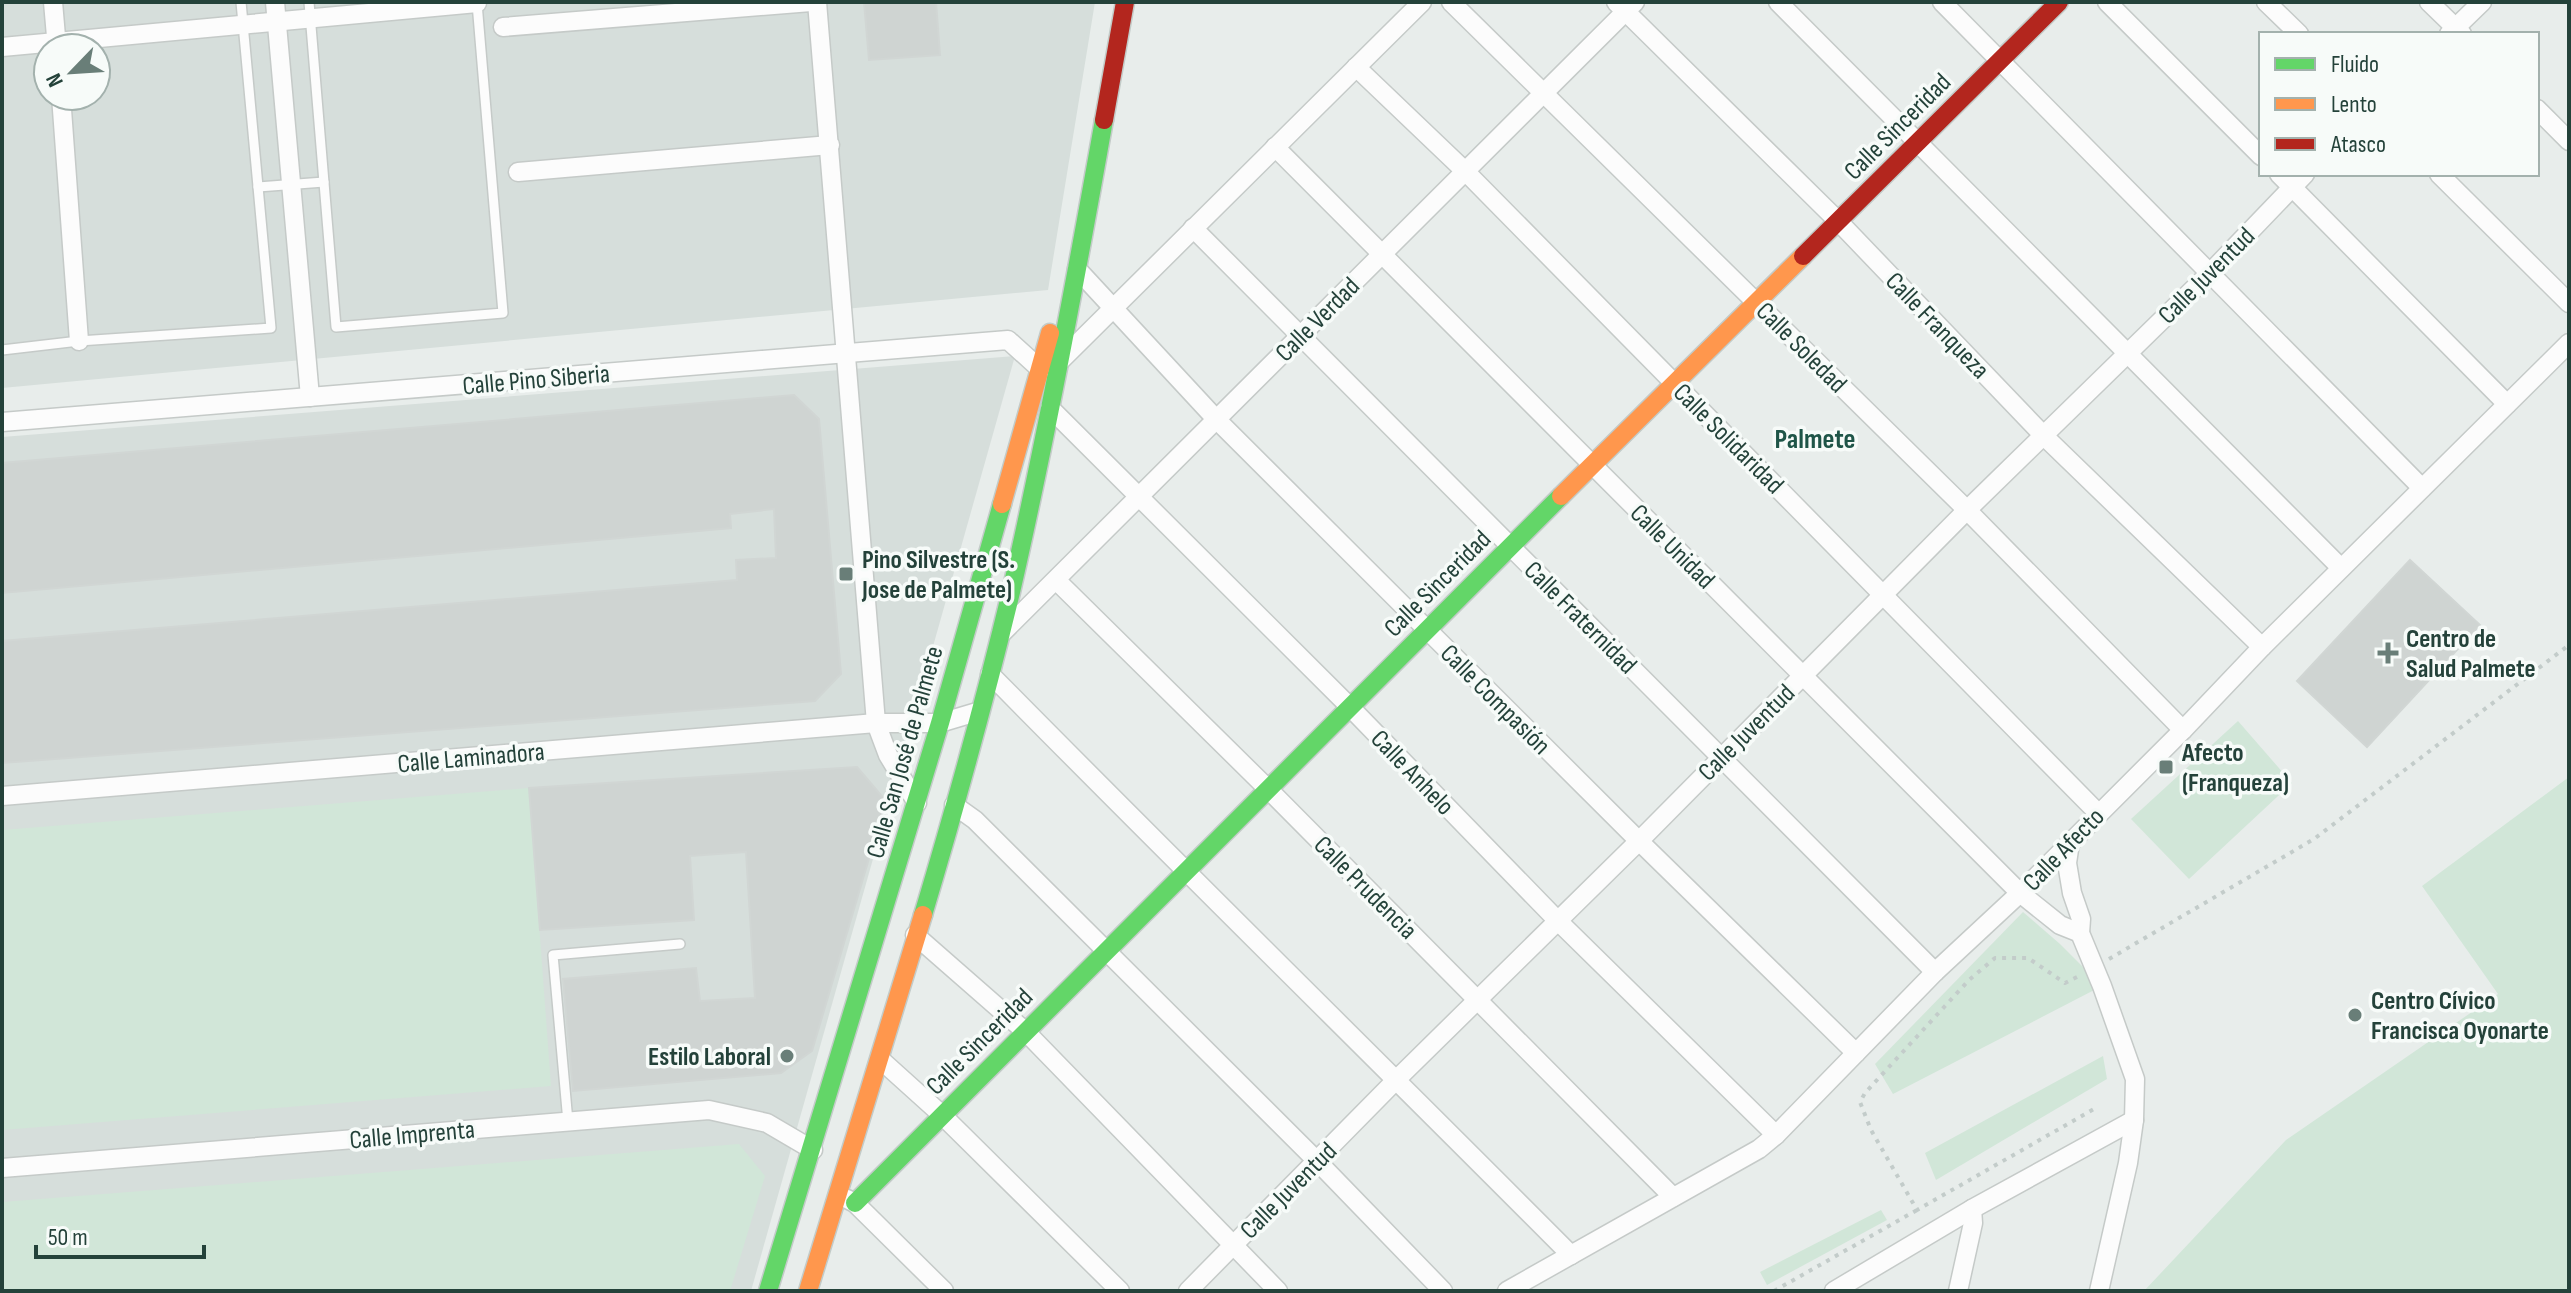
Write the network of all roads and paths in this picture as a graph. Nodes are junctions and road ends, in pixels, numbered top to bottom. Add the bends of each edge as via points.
1 (53, 2) edge
2 (241, 2) edge
3 (275, 2) edge
4 (477, 2) edge
5 (811, 2) edge
6 (817, 2) edge
7 (1125, 2) edge
8 (1422, 2) edge
9 (1451, 2) edge
10 (1778, 2) edge
11 (1942, 2) edge
12 (2059, 2) edge
13 (2107, 2) edge
14 (2266, 2) edge
15 (2429, 2) edge
16 (2482, 2) edge
17 (1625, 5) edge
18 (310, 11) edge
19 (277, 23) junction
20 (243, 26) junction
21 (503, 27) dead end
22 (56, 32) edge
23 (2297, 32) edge
24 (2455, 32) edge
25 (112, 39) edge
26 (32, 46) edge
27 (2, 47) edge
28 (2001, 60) junction
29 (1356, 67) junction
30 (1544, 93) junction
31 (2539, 111) edge
32 (62, 112) edge
33 (1919, 141) junction
34 (2569, 141) edge
35 (830, 145) junction
36 (1275, 147) junction
37 (2259, 154) edge
38 (518, 172) dead end
39 (1466, 172) junction
40 (2441, 176) edge
41 (2292, 178) edge
42 (324, 182) junction
43 (291, 184) junction
44 (258, 187) junction
45 (1838, 221) junction
46 (1084, 227) junction
47 (1193, 228) junction
48 (1381, 255) junction
49 (1077, 269) junction
50 (2209, 274) junction
51 (1756, 302) junction
52 (2569, 303) edge
53 (1114, 308) junction
54 (1300, 336) junction
55 (79, 341) junction
56 (2569, 343) edge
57 (2, 350) edge
58 (847, 353) junction
59 (2127, 355) junction
60 (1058, 363) junction
61 (1039, 368) junction
62 (1674, 383) junction
63 (310, 397) junction
64 (2507, 404) junction
65 (1050, 408) junction
66 (1216, 419) junction
67 (2, 422) edge
68 (2045, 437) junction
69 (1592, 466) junction
70 (2422, 488) junction
71 (1138, 496) junction
72 (1967, 510) junction
73 (1511, 546) junction
74 (2341, 568) junction
75 (1056, 580) junction
76 (1884, 596) junction
77 (1427, 629) junction
78 (999, 636) junction
79 (2569, 645) edge
80 (2262, 647) junction
81 (990, 674) junction
82 (1804, 675) junction
83 (1349, 706) junction
84 (980, 711) junction
85 (876, 723) junction
86 (940, 723) junction
87 (2183, 730) junction
88 (1721, 758) junction
89 (1267, 788) junction
90 (2, 796) edge
91 (917, 803) junction
92 (954, 805) junction
93 (2098, 813) junction
94 (1639, 841) junction
95 (2070, 843) junction
96 (1184, 871) junction
97 (2020, 893) junction
98 (1558, 921) junction
99 (2080, 933) junction
100 (915, 935) junction
101 (680, 944) dead end
102 (1105, 950) junction
103 (2094, 967) junction
104 (1935, 972) junction
105 (1478, 1000) junction
106 (1027, 1033) junction
107 (842, 1051) junction
108 (1856, 1053) junction
109 (881, 1060) junction
110 (1397, 1079) junction
111 (2094, 1109) dead end
112 (942, 1115) junction
113 (2134, 1120) junction
114 (568, 1122) junction
115 (1776, 1135) junction
116 (813, 1150) junction
117 (1318, 1162) junction
118 (2, 1168) edge
119 (838, 1195) junction
120 (1673, 1197) junction
121 (855, 1203) junction
122 (1972, 1209) junction
123 (1917, 1210) junction
124 (1233, 1245) junction
125 (1571, 1255) junction
126 (768, 1291) edge
127 (808, 1291) edge
128 (944, 1291) edge
129 (1120, 1291) edge
130 (1188, 1291) edge
131 (1278, 1291) edge
132 (1443, 1291) edge
133 (1507, 1291) edge
134 (1774, 1291) edge
135 (1834, 1291) edge
136 (1958, 1291) edge
137 (2099, 1291) edge

1 - 22 street
2 - 20 lane
3 - 19 street
4 - 18 street
4 - 42 lane via 503,313 336,327
5 - 21 street
6 - 35 street
7 - 46 street, Calle San José de Palmete
8 - 29 street
9 - 30 street, Calle Soledad
10 - 33 street
11 - 28 street
12 - 28 street, Calle Sinceridad
13 - 37 street
14 - 23 street
15 - 24 street
16 - 24 street
17 - 30 street, Calle Verdad
17 - 45 street, Calle Franqueza
18 - 19 street
18 - 42 lane
19 - 20 street
19 - 43 street
20 - 25 street
20 - 44 lane
26 - 27 street
28 - 33 street, Calle Sinceridad
28 - 50 street
29 - 36 street
29 - 39 street, Calle Solidaridad
30 - 39 street, Calle Verdad
30 - 51 street, Calle Soledad
31 - 34 street
32 - 55 street
33 - 45 street, Calle Sinceridad
33 - 59 street
35 - 38 street
35 - 58 street
36 - 47 street
36 - 48 street, Calle Unidad
39 - 48 street, Calle Verdad
39 - 62 street, Calle Solidaridad
40 - 52 street
41 - 50 street, Calle Juventud
41 - 64 street
42 - 43 lane
43 - 44 lane
43 - 63 street
44 - 55 lane via 271,328
45 - 51 street, Calle Sinceridad
45 - 68 street, Calle Franqueza
46 - 49 street, Calle San José de Palmete
46 - 61 street, Calle San José de Palmete
47 - 53 street
47 - 54 street, Calle Fraternidad
48 - 54 street, Calle Verdad
48 - 69 street, Calle Unidad
49 - 53 street, Calle Compasión
49 - 60 street, Calle San José de Palmete
50 - 59 street, Calle Juventud
50 - 70 street
51 - 62 street, Calle Sinceridad
51 - 72 street, Calle Soledad
53 - 60 street
53 - 66 street, Calle Compasión
54 - 66 street, Calle Verdad
54 - 73 street, Calle Fraternidad
55 - 57 lane
56 - 64 street, Calle Afecto
58 - 61 street, Calle Pino Siberia via 1008,340
58 - 63 street, Calle Pino Siberia
58 - 85 street
59 - 68 street, Calle Juventud
59 - 74 street
60 - 61 street
60 - 65 street, Calle San José de Palmete
61 - 86 street, Calle San José de Palmete
62 - 69 street, Calle Sinceridad
62 - 76 street, Calle Solidaridad
63 - 67 street, Calle Pino Siberia
64 - 70 street, Calle Afecto
65 - 71 street, Calle Anhelo
65 - 78 street, Calle San José de Palmete
66 - 71 street, Calle Verdad
66 - 77 street, Calle Compasión
68 - 72 street, Calle Juventud
68 - 80 street, Calle Franqueza
69 - 73 street, Calle Sinceridad
69 - 82 street, Calle Unidad
70 - 74 street, Calle Afecto
71 - 75 street, Calle Verdad
71 - 83 street, Calle Anhelo
72 - 76 street, Calle Juventud
72 - 87 street, Calle Soledad
73 - 77 street, Calle Sinceridad
73 - 88 street, Calle Fraternidad
74 - 80 street, Calle Afecto
75 - 78 street, Calle Verdad
75 - 89 street, Calle Prudencia
76 - 82 street, Calle Juventud
76 - 93 street, Calle Solidaridad
77 - 83 street, Calle Sinceridad
77 - 94 street, Calle Compasión
78 - 81 street, Calle San José de Palmete
79 - 103 path via 2314,839
80 - 87 street, Calle Afecto
81 - 84 street, Calle San José de Palmete
81 - 96 street
82 - 88 street, Calle Juventud
82 - 97 street, Calle Unidad
83 - 89 street, Calle Sinceridad
83 - 98 street, Calle Anhelo
84 - 86 street, Calle Laminadora
84 - 92 street, Calle San José de Palmete
85 - 86 street, Calle Laminadora
85 - 90 street, Calle Laminadora
85 - 91 street
86 - 91 street, Calle San José de Palmete
87 - 93 street, Calle Afecto
88 - 94 street, Calle Juventud
88 - 104 street, Calle Fraternidad
89 - 96 street, Calle Sinceridad
89 - 105 street, Calle Prudencia
91 - 107 street, Calle San José de Palmete
92 - 100 street, Calle San José de Palmete
92 - 102 street
93 - 95 street, Calle Afecto
94 - 98 street, Calle Juventud
94 - 108 street, Calle Compasión
95 - 97 street, Calle Afecto
95 - 99 street via 2067,863
96 - 102 street, Calle Sinceridad
96 - 110 street
97 - 99 street, Calle Unidad via 2060,925
97 - 104 street, Calle Afecto
98 - 105 street, Calle Juventud
98 - 115 street, Calle Anhelo
99 - 103 street
100 - 106 street
100 - 109 street, Calle San José de Palmete
101 - 114 lane via 553,955
102 - 106 street, Calle Sinceridad
102 - 117 street
103 - 113 street via 2135,1079
103 - 123 path via 2065,983 2028,958 1995,958 1865,1093 1860,1102 1864,1113
104 - 108 street, Calle Afecto
105 - 110 street, Calle Juventud
105 - 120 street, Calle Prudencia
106 - 112 street, Calle Sinceridad
106 - 124 street
107 - 116 street, Calle San José de Palmete
107 - 119 street
108 - 115 street, Calle Afecto
109 - 112 street
109 - 119 street, Calle San José de Palmete
110 - 117 street, Calle Juventud
110 - 125 street
111 - 123 path
112 - 121 street, Calle Sinceridad
112 - 129 street
113 - 122 street
113 - 137 street
114 - 116 street, Calle Imprenta via 709,1110 767,1123
114 - 118 street, Calle Imprenta
115 - 120 street, Calle Afecto
116 - 119 street
116 - 126 street, Calle San José de Palmete
117 - 124 street, Calle Juventud
117 - 132 street
119 - 121 street
119 - 127 street, Calle San José de Palmete
120 - 125 street, Calle Afecto
121 - 128 street
122 - 135 street
122 - 136 street
123 - 134 path
124 - 130 street, Calle Juventud
124 - 131 street
125 - 133 street, Calle Afecto

